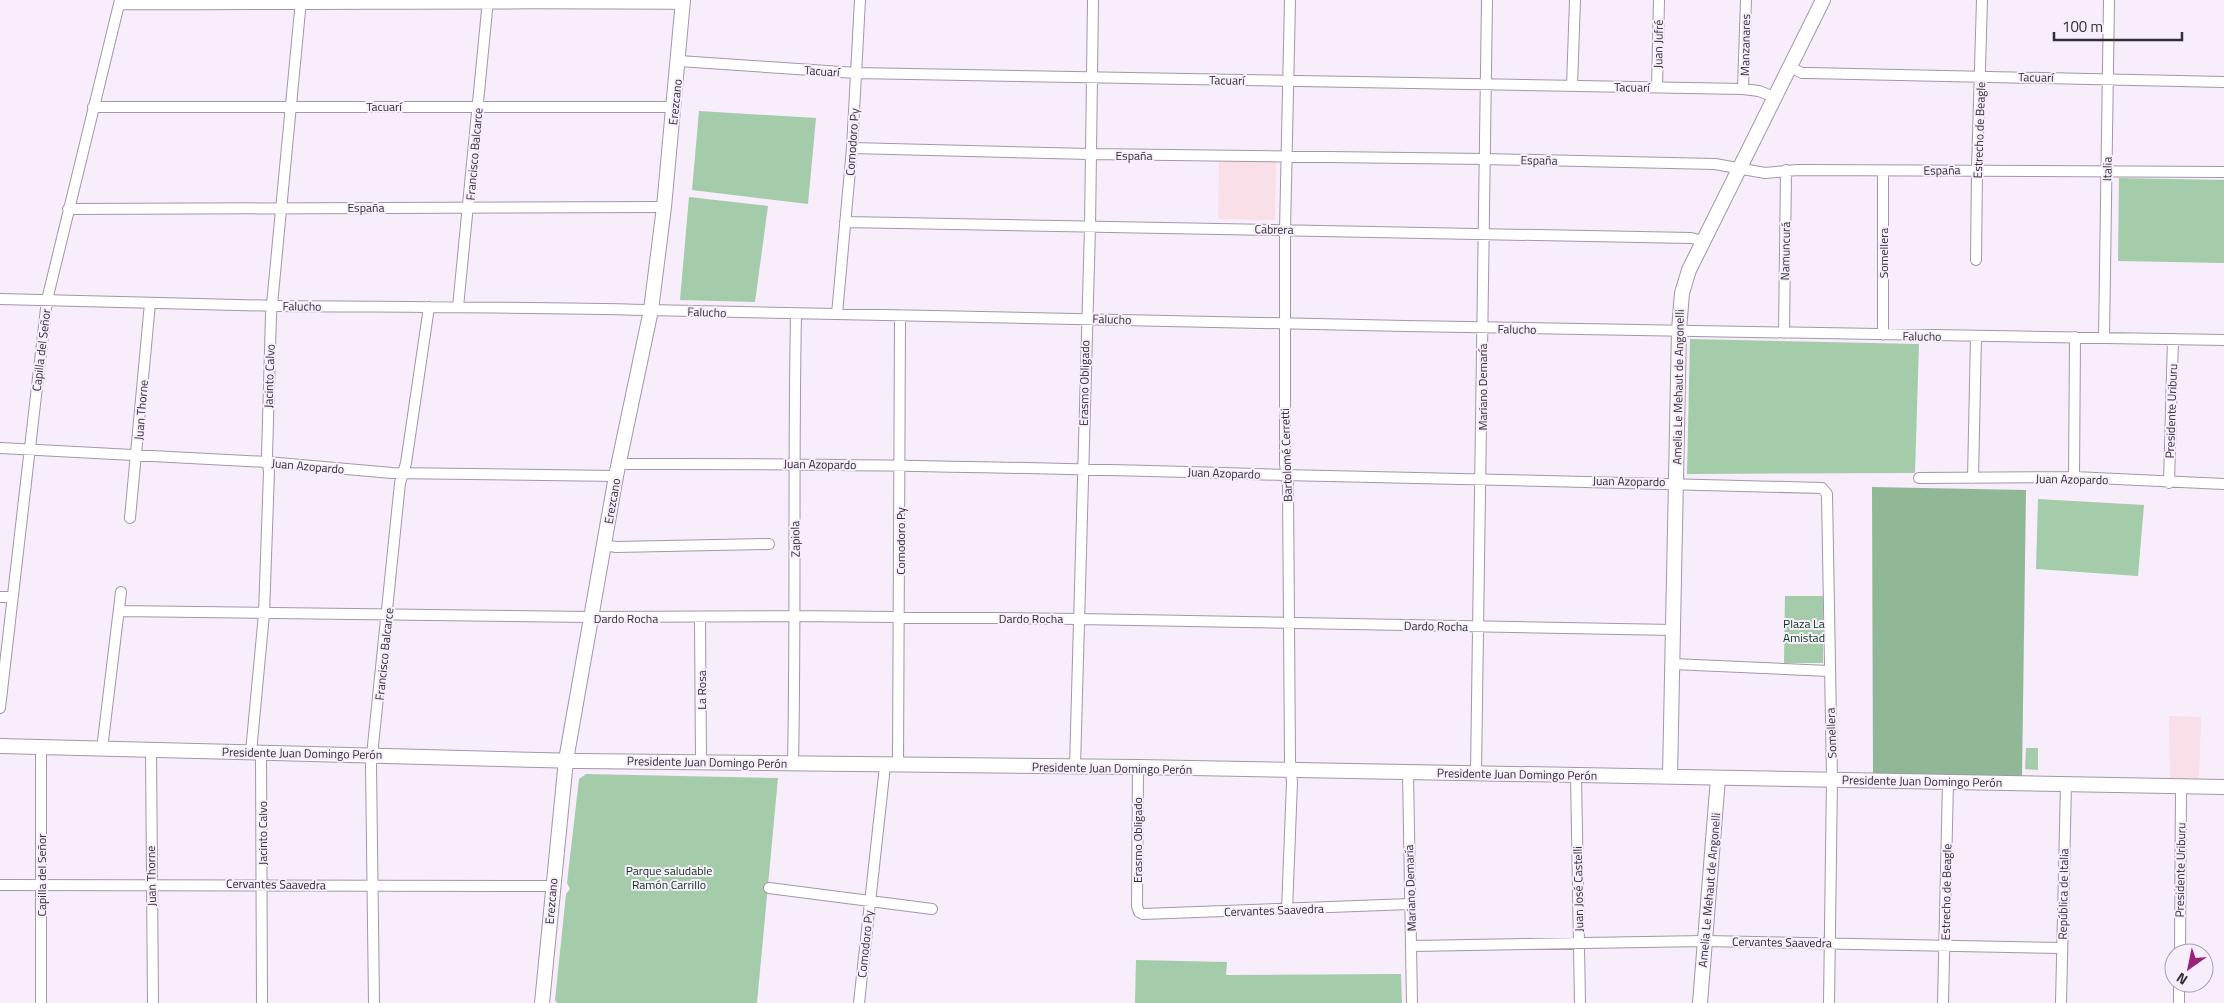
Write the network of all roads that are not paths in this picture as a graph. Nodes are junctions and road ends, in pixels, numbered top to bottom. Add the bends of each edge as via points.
1 (860, 0) edge
2 (1093, 0) edge
3 (1290, 0) edge
4 (1488, 0) edge
5 (1575, 0) edge
6 (1659, 0) edge
7 (1746, 0) edge
8 (1824, 0) edge
9 (1982, 0) edge
10 (2110, 0) edge
11 (487, 1) edge
12 (120, 2) edge
13 (301, 2) edge
14 (683, 2) edge
15 (679, 61) junction
16 (1790, 67) junction
17 (856, 73) junction
18 (1980, 77) junction
19 (1091, 78) junction
20 (2108, 78) junction
21 (1288, 80) junction
22 (2224, 82) edge
23 (1486, 86) junction
24 (1572, 86) junction
25 (1657, 88) junction
26 (1744, 89) junction
27 (1774, 97) junction
28 (290, 106) junction
29 (478, 106) junction
30 (674, 106) junction
31 (93, 107) junction
32 (852, 148) junction
33 (1090, 154) junction
34 (1288, 156) junction
35 (1485, 159) junction
36 (1739, 168) junction
37 (1786, 170) junction
38 (1977, 170) junction
39 (1883, 171) junction
40 (2107, 171) junction
41 (2224, 172) edge
42 (469, 207) junction
43 (664, 207) junction
44 (282, 208) junction
45 (68, 209) junction
46 (845, 222) junction
47 (1090, 227) junction
48 (1285, 230) junction
49 (1484, 233) junction
50 (1702, 241) junction
51 (1976, 260) dead end
52 (0, 299) edge
53 (47, 300) junction
54 (150, 303) junction
55 (272, 306) junction
56 (429, 307) junction
57 (458, 307) junction
58 (651, 310) junction
59 (837, 314) junction
60 (796, 315) junction
61 (900, 316) junction
62 (1086, 319) junction
63 (1284, 324) junction
64 (1482, 328) junction
65 (1678, 330) junction
66 (1784, 333) junction
67 (1883, 335) junction
68 (1976, 337) junction
69 (2075, 338) junction
70 (2104, 338) junction
71 (2173, 339) junction
72 (2224, 340) edge
73 (0, 448) edge
74 (30, 448) junction
75 (136, 454) junction
76 (267, 462) junction
77 (794, 463) junction
78 (900, 466) junction
79 (1082, 468) junction
80 (618, 470) junction
81 (403, 472) junction
82 (1286, 475) junction
83 (1919, 478) dead end
84 (1973, 478) junction
85 (2074, 478) junction
86 (1482, 479) junction
87 (1676, 483) junction
88 (2169, 483) junction
89 (2224, 484) edge
90 (1828, 494) joint
91 (130, 518) dead end
92 (769, 544) dead end
93 (604, 545) junction
94 (121, 592) dead end
95 (0, 597) edge
96 (13, 597) junction
97 (119, 610) junction
98 (264, 614) junction
99 (388, 615) junction
100 (796, 616) junction
101 (592, 617) junction
102 (700, 618) junction
103 (899, 618) junction
104 (1079, 619) junction
105 (1288, 624) junction
106 (1478, 627) junction
107 (1673, 630) junction
108 (1673, 664) junction
109 (1829, 671) junction
110 (0, 708) edge
111 (0, 746) edge
112 (41, 748) junction
113 (102, 749) junction
114 (151, 750) junction
115 (256, 752) junction
116 (373, 755) junction
117 (566, 760) junction
118 (701, 763) junction
119 (793, 763) junction
120 (892, 766) junction
121 (1075, 767) junction
122 (1138, 767) junction
123 (1291, 771) junction
124 (1408, 772) junction
125 (1476, 773) junction
126 (1576, 776) junction
127 (1670, 776) junction
128 (1718, 778) junction
129 (1832, 779) junction
130 (1948, 782) junction
131 (2066, 784) junction
132 (2181, 787) junction
133 (2224, 788) edge
134 (151, 884) junction
135 (262, 884) junction
136 (0, 885) edge
137 (41, 885) junction
138 (372, 885) junction
139 (552, 886) junction
140 (769, 888) dead end
141 (870, 901) junction
142 (1410, 904) junction
143 (932, 908) dead end
144 (1287, 910) junction
145 (1139, 912) joint
146 (1704, 941) junction
147 (1579, 943) junction
148 (1829, 943) junction
149 (2180, 943) edge
150 (1945, 944) junction
151 (1412, 946) junction
152 (2062, 948) junction
153 (41, 1003) edge
154 (153, 1003) edge
155 (262, 1003) edge
156 (374, 1003) edge
157 (542, 1003) edge
158 (859, 1003) edge
159 (1412, 1003) edge
160 (1580, 1003) edge
161 (1700, 1003) edge
162 (1829, 1003) edge
163 (1943, 1003) edge
164 (2061, 1003) edge

1 - 17 street, Comodoro Py
2 - 19 street, Erasmo Obligado
3 - 21 street, Bartolomé Cerretti
4 - 23 street, Mariano Demaría
5 - 24 street
6 - 25 street, Juan Jufré
7 - 26 street, Manzanares
8 - 16 street, Amelia Le Mehaut de Angonelli
9 - 18 street, Estrecho de Beagle
10 - 20 street, Italia
11 - 13 street
11 - 14 street
11 - 29 street, Francisco Balcarce
12 - 13 street
12 - 31 street, Capilla del Señor
13 - 28 street, Jacinto Calvo
14 - 15 street, Erezcano
15 - 17 street, Tacuarí
15 - 30 street, Erezcano
16 - 18 street, Tacuarí via 1802,73
16 - 27 street, Amelia Le Mehaut de Angonelli
17 - 19 street, Tacuarí
17 - 32 street, Comodoro Py
18 - 20 street, Tacuarí
18 - 38 street, Estrecho de Beagle
19 - 21 street, Tacuarí
19 - 33 street, Erasmo Obligado
20 - 22 street, Tacuarí
20 - 40 street, Italia
21 - 23 street, Tacuarí
21 - 34 street, Bartolomé Cerretti
23 - 24 street, Tacuarí
23 - 35 street, Mariano Demaría
24 - 25 street, Tacuarí
25 - 26 street, Tacuarí
26 - 27 street, Tacuarí
27 - 36 street, Amelia Le Mehaut de Angonelli
28 - 29 street, Tacuarí
28 - 31 street, Tacuarí
28 - 44 street, Jacinto Calvo
29 - 30 street, Tacuarí
29 - 42 street, Francisco Balcarce
30 - 43 street, Erezcano
31 - 45 street, Capilla del Señor
32 - 33 street, España
32 - 46 street, Comodoro Py
33 - 34 street, España
33 - 47 street, Erasmo Obligado
34 - 35 street, España
34 - 48 street, Bartolomé Cerretti
35 - 36 street, España via 1715,164
35 - 49 street, Mariano Demaría
36 - 37 street, España via 1766,173
36 - 50 street, Amelia Le Mehaut de Angonelli
37 - 39 street, España
37 - 66 street, Namuncurá
38 - 39 street, España
38 - 40 street, España
38 - 51 street, Estrecho de Beagle
39 - 67 street, Somellera
40 - 41 street, España
40 - 70 street, Italia
42 - 43 street, España
42 - 44 street, España
42 - 57 street, Francisco Balcarce
43 - 58 street, Erezcano
44 - 45 street, España
44 - 55 street, Jacinto Calvo
45 - 53 street, Capilla del Señor
46 - 47 street, Cabrera
46 - 59 street, Comodoro Py
47 - 48 street, Cabrera
47 - 62 street, Erasmo Obligado
48 - 49 street, Cabrera
48 - 63 street, Bartolomé Cerretti
49 - 50 street, Cabrera via 1691,238
49 - 64 street, Mariano Demaría
50 - 65 street, Amelia Le Mehaut de Angonelli via 1682,293
52 - 53 street, Falucho
53 - 54 street, Falucho
53 - 74 street, Capilla del Señor
54 - 55 street, Falucho
54 - 75 street, Juan Thorne
55 - 56 street, Falucho
55 - 76 street, Jacinto Calvo
56 - 57 street, Falucho
56 - 81 street, Francisco Balcarce
57 - 58 street, Falucho
58 - 60 street, Falucho
58 - 80 street, Erezcano
59 - 60 street, Falucho
59 - 61 street, Falucho
60 - 77 street, Zapiola
61 - 62 street, Falucho
61 - 78 street, Comodoro Py
62 - 63 street, Falucho
62 - 79 street, Erasmo Obligado
63 - 64 street, Falucho
63 - 82 street, Bartolomé Cerretti
64 - 65 street, Falucho
64 - 86 street, Mariano Demaría
65 - 66 street, Falucho
65 - 87 street, Amelia Le Mehaut de Angonelli
66 - 67 street, Falucho
67 - 68 street, Falucho
68 - 69 street, Falucho
68 - 84 street
69 - 70 street, Falucho
69 - 85 street
70 - 71 street, Falucho
71 - 72 street, Falucho
71 - 88 street, Presidente Uriburu
73 - 74 street, Juan Azopardo
74 - 75 street, Juan Azopardo
74 - 96 street, Capilla del Señor
75 - 76 street, Juan Azopardo
75 - 91 street, Juan Thorne
76 - 81 street, Juan Azopardo
76 - 98 street, Jacinto Calvo
77 - 78 street, Juan Azopardo
77 - 80 street, Juan Azopardo
77 - 100 street, Zapiola
78 - 79 street, Juan Azopardo
78 - 103 street, Comodoro Py
79 - 82 street, Juan Azopardo
79 - 104 street, Erasmo Obligado
80 - 81 street, Juan Azopardo
80 - 93 street, Erezcano
81 - 99 street, Francisco Balcarce
82 - 86 street, Juan Azopardo
82 - 105 street, Bartolomé Cerretti
83 - 84 street, Juan Azopardo
84 - 85 street, Juan Azopardo
85 - 88 street, Juan Azopardo
86 - 87 street, Juan Azopardo
86 - 106 street, Mariano Demaría
87 - 90 street, Juan Azopardo via 1822,488
87 - 107 street, Amelia Le Mehaut de Angonelli
88 - 89 street, Juan Azopardo
90 - 109 street, Somellera
92 - 93 street
93 - 101 street, Erezcano
94 - 97 street
95 - 96 street
96 - 110 street, Capilla del Señor
97 - 98 street, Dardo Rocha
97 - 113 street
98 - 99 street, Dardo Rocha
98 - 115 street, Jacinto Calvo
99 - 101 street, Dardo Rocha
99 - 116 street, Francisco Balcarce
100 - 102 street, Dardo Rocha
100 - 103 street, Dardo Rocha
100 - 119 street, Zapiola
101 - 102 street, Dardo Rocha
101 - 117 street, Erezcano
102 - 118 street, La Rosa
103 - 104 street, Dardo Rocha
103 - 120 street, Comodoro Py
104 - 105 street, Dardo Rocha
104 - 121 street, Erasmo Obligado
105 - 106 street, Dardo Rocha
105 - 123 street, Bartolomé Cerretti
106 - 107 street, Dardo Rocha
106 - 125 street, Mariano Demaría
107 - 108 street, Amelia Le Mehaut de Angonelli
108 - 109 street
108 - 127 street, Amelia Le Mehaut de Angonelli
109 - 129 street, Somellera
111 - 112 street, Presidente Juan Domingo Perón
112 - 113 street, Presidente Juan Domingo Perón
112 - 137 street, Capilla del Señor
113 - 114 street, Presidente Juan Domingo Perón
114 - 115 street, Presidente Juan Domingo Perón
114 - 134 street, Juan Thorne
115 - 116 street, Presidente Juan Domingo Perón
115 - 135 street, Jacinto Calvo
116 - 117 street, Presidente Juan Domingo Perón
116 - 138 street, Francisco Balcarce
117 - 118 street, Presidente Juan Domingo Perón
117 - 139 street, Erezcano
118 - 119 street, Presidente Juan Domingo Perón
119 - 120 street, Presidente Juan Domingo Perón
120 - 121 street, Presidente Juan Domingo Perón
120 - 141 street, Comodoro Py
121 - 122 street, Presidente Juan Domingo Perón
122 - 123 street, Presidente Juan Domingo Perón
122 - 145 street, Erasmo Obligado
123 - 124 street, Presidente Juan Domingo Perón
123 - 144 street, Bartolomé Cerretti
124 - 125 street, Presidente Juan Domingo Perón
124 - 142 street, Mariano Demaría
125 - 126 street, Presidente Juan Domingo Perón
126 - 127 street, Presidente Juan Domingo Perón
126 - 147 street, Juan José Castelli
127 - 128 street, Presidente Juan Domingo Perón
128 - 129 street, Presidente Juan Domingo Perón
128 - 146 street, Amelia Le Mehaut de Angonelli
129 - 130 street, Presidente Juan Domingo Perón
129 - 148 street, Somellera
130 - 131 street, Presidente Juan Domingo Perón
130 - 150 street, Estrecho de Beagle
131 - 132 street, Presidente Juan Domingo Perón
131 - 152 street, República de Italia
132 - 133 street, Presidente Juan Domingo Perón
132 - 149 street, Presidente Uriburu
134 - 135 street, Cervantes Saavedra
134 - 137 street, Cervantes Saavedra
134 - 154 street, Juan Thorne
135 - 138 street, Cervantes Saavedra
135 - 155 street, Jacinto Calvo
136 - 137 street, Cervantes Saavedra
137 - 153 street, Capilla del Señor
138 - 139 street, Cervantes Saavedra
138 - 156 street, Francisco Balcarce
139 - 157 street, Erezcano
140 - 141 street
141 - 143 street
141 - 158 street, Comodoro Py
142 - 144 street, Cervantes Saavedra
142 - 151 street, Mariano Demaría
144 - 145 street, Cervantes Saavedra
146 - 147 street, Cervantes Saavedra
146 - 148 street, Cervantes Saavedra
146 - 161 street, Amelia Le Mehaut de Angonelli
147 - 151 street, Cervantes Saavedra
147 - 160 street, Juan José Castelli
148 - 150 street, Cervantes Saavedra
148 - 162 street, Somellera
150 - 152 street, Cervantes Saavedra
150 - 163 street, Estrecho de Beagle
151 - 159 street, Mariano Demaría
152 - 164 street, República de Italia

